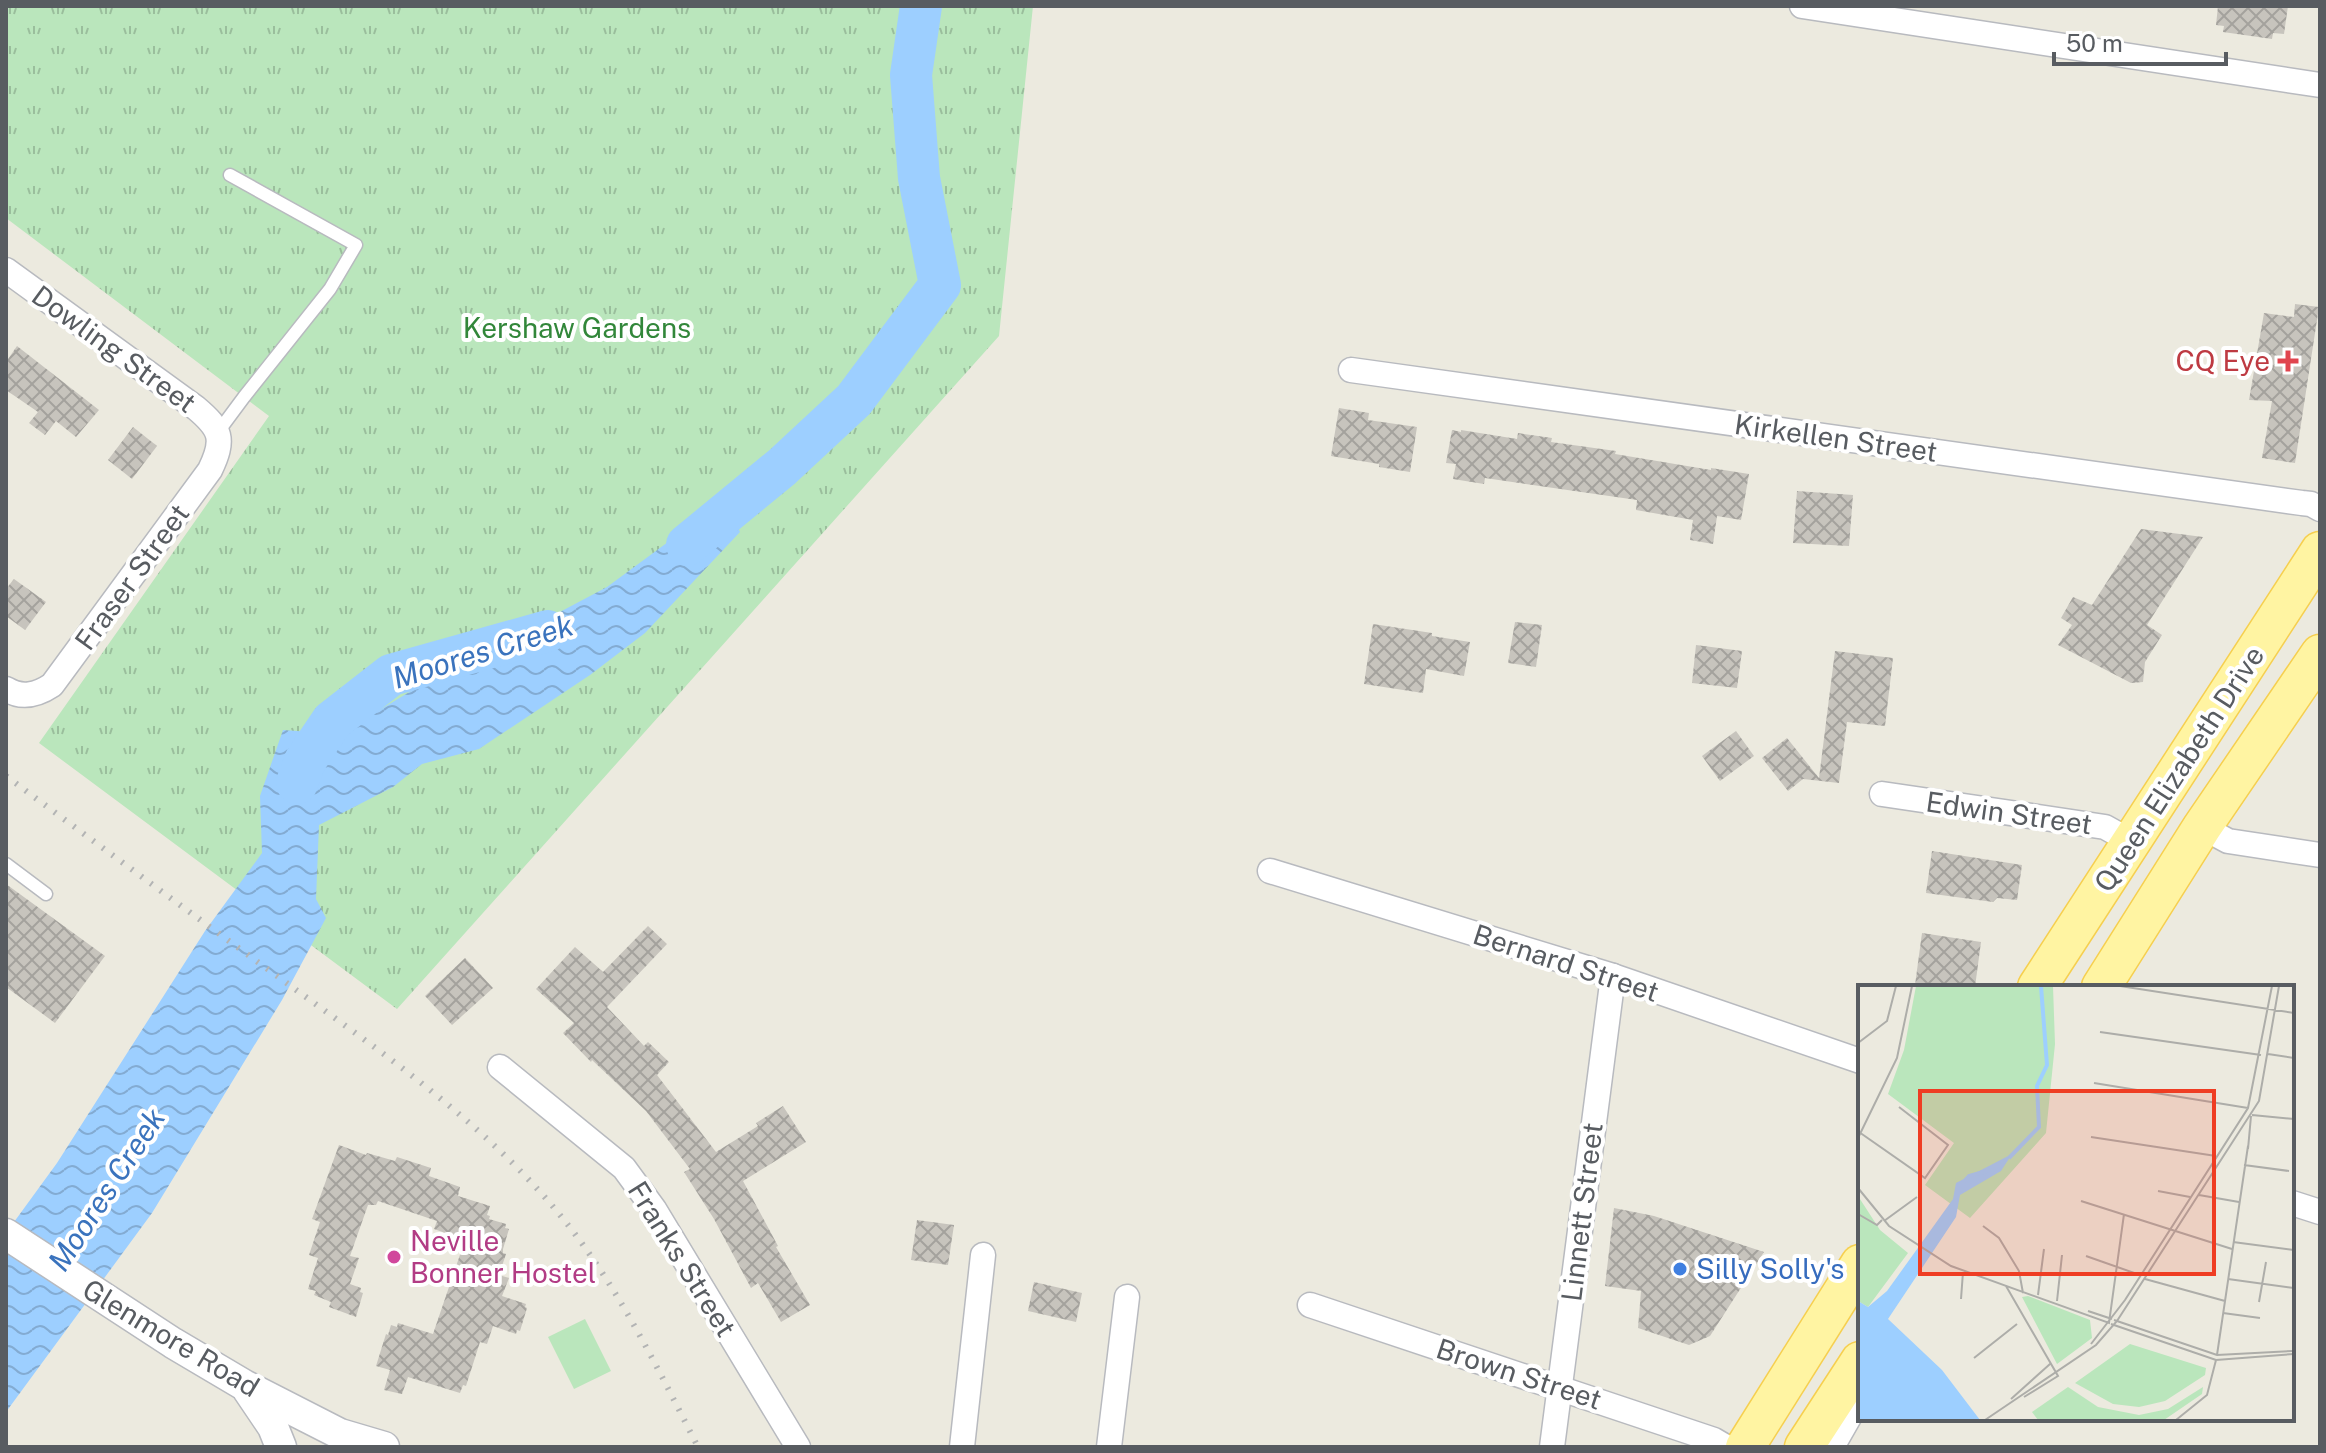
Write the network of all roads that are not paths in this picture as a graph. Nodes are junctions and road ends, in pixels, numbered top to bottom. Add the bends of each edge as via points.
1 (1802, 6) edge
2 (2320, 85) edge
3 (230, 175) dead end
4 (6, 270) edge
5 (1351, 370) dead end
6 (218, 432) junction
7 (2320, 509) edge
8 (2320, 551) edge
9 (2320, 654) edge
10 (12, 692) edge
11 (1882, 794) dead end
12 (2202, 827) junction
13 (2132, 842) junction
14 (2320, 855) edge
15 (6, 864) edge
16 (1270, 871) dead end
17 (46, 894) dead end
18 (1613, 976) junction
19 (2038, 985) edge
20 (2102, 985) edge
21 (1858, 1060) edge
22 (500, 1067) dead end
23 (2294, 1204) edge
24 (2320, 1212) edge
25 (6, 1234) edge
26 (983, 1255) dead end
27 (1858, 1267) edge
28 (1127, 1297) dead end
29 (1310, 1305) dead end
30 (1858, 1364) edge
31 (244, 1385) junction
32 (1559, 1387) junction
33 (1858, 1402) edge
34 (338, 1441) edge
35 (281, 1447) edge
36 (384, 1447) edge
37 (798, 1447) edge
38 (962, 1447) edge
39 (1109, 1447) edge
40 (1552, 1447) edge
41 (1726, 1447) edge
42 (1745, 1447) edge
43 (1804, 1447) edge
44 (1832, 1447) edge

1 - 2 street
3 - 6 lane via 356,245 330,289
4 - 6 street, Dowling Street via 196,408
5 - 7 street, Kirkellen Street
6 - 10 street, Fraser Street via 210,470 52,685 42,692
8 - 13 main road, Queen Elizabeth Drive
9 - 12 main road, Queen Elizabeth Drive
11 - 13 street, Edwin Street via 2105,827
12 - 14 street via 2228,841
12 - 20 main road, Queen Elizabeth Drive
13 - 19 main road, Queen Elizabeth Drive
15 - 17 lane
16 - 18 street, Bernard Street
18 - 21 street, Bernard Street
18 - 32 street, Linnett Street
22 - 37 street, Franks Street via 624,1168
23 - 24 street
25 - 31 street, Glenmore Road
26 - 38 street
27 - 42 main road
28 - 39 street
29 - 32 street, Brown Street
30 - 43 main road
31 - 34 street, Glenmore Road
31 - 35 street
32 - 40 street, Linnett Street
32 - 41 street, Brown Street
33 - 44 street
34 - 36 street, Glenmore Road

